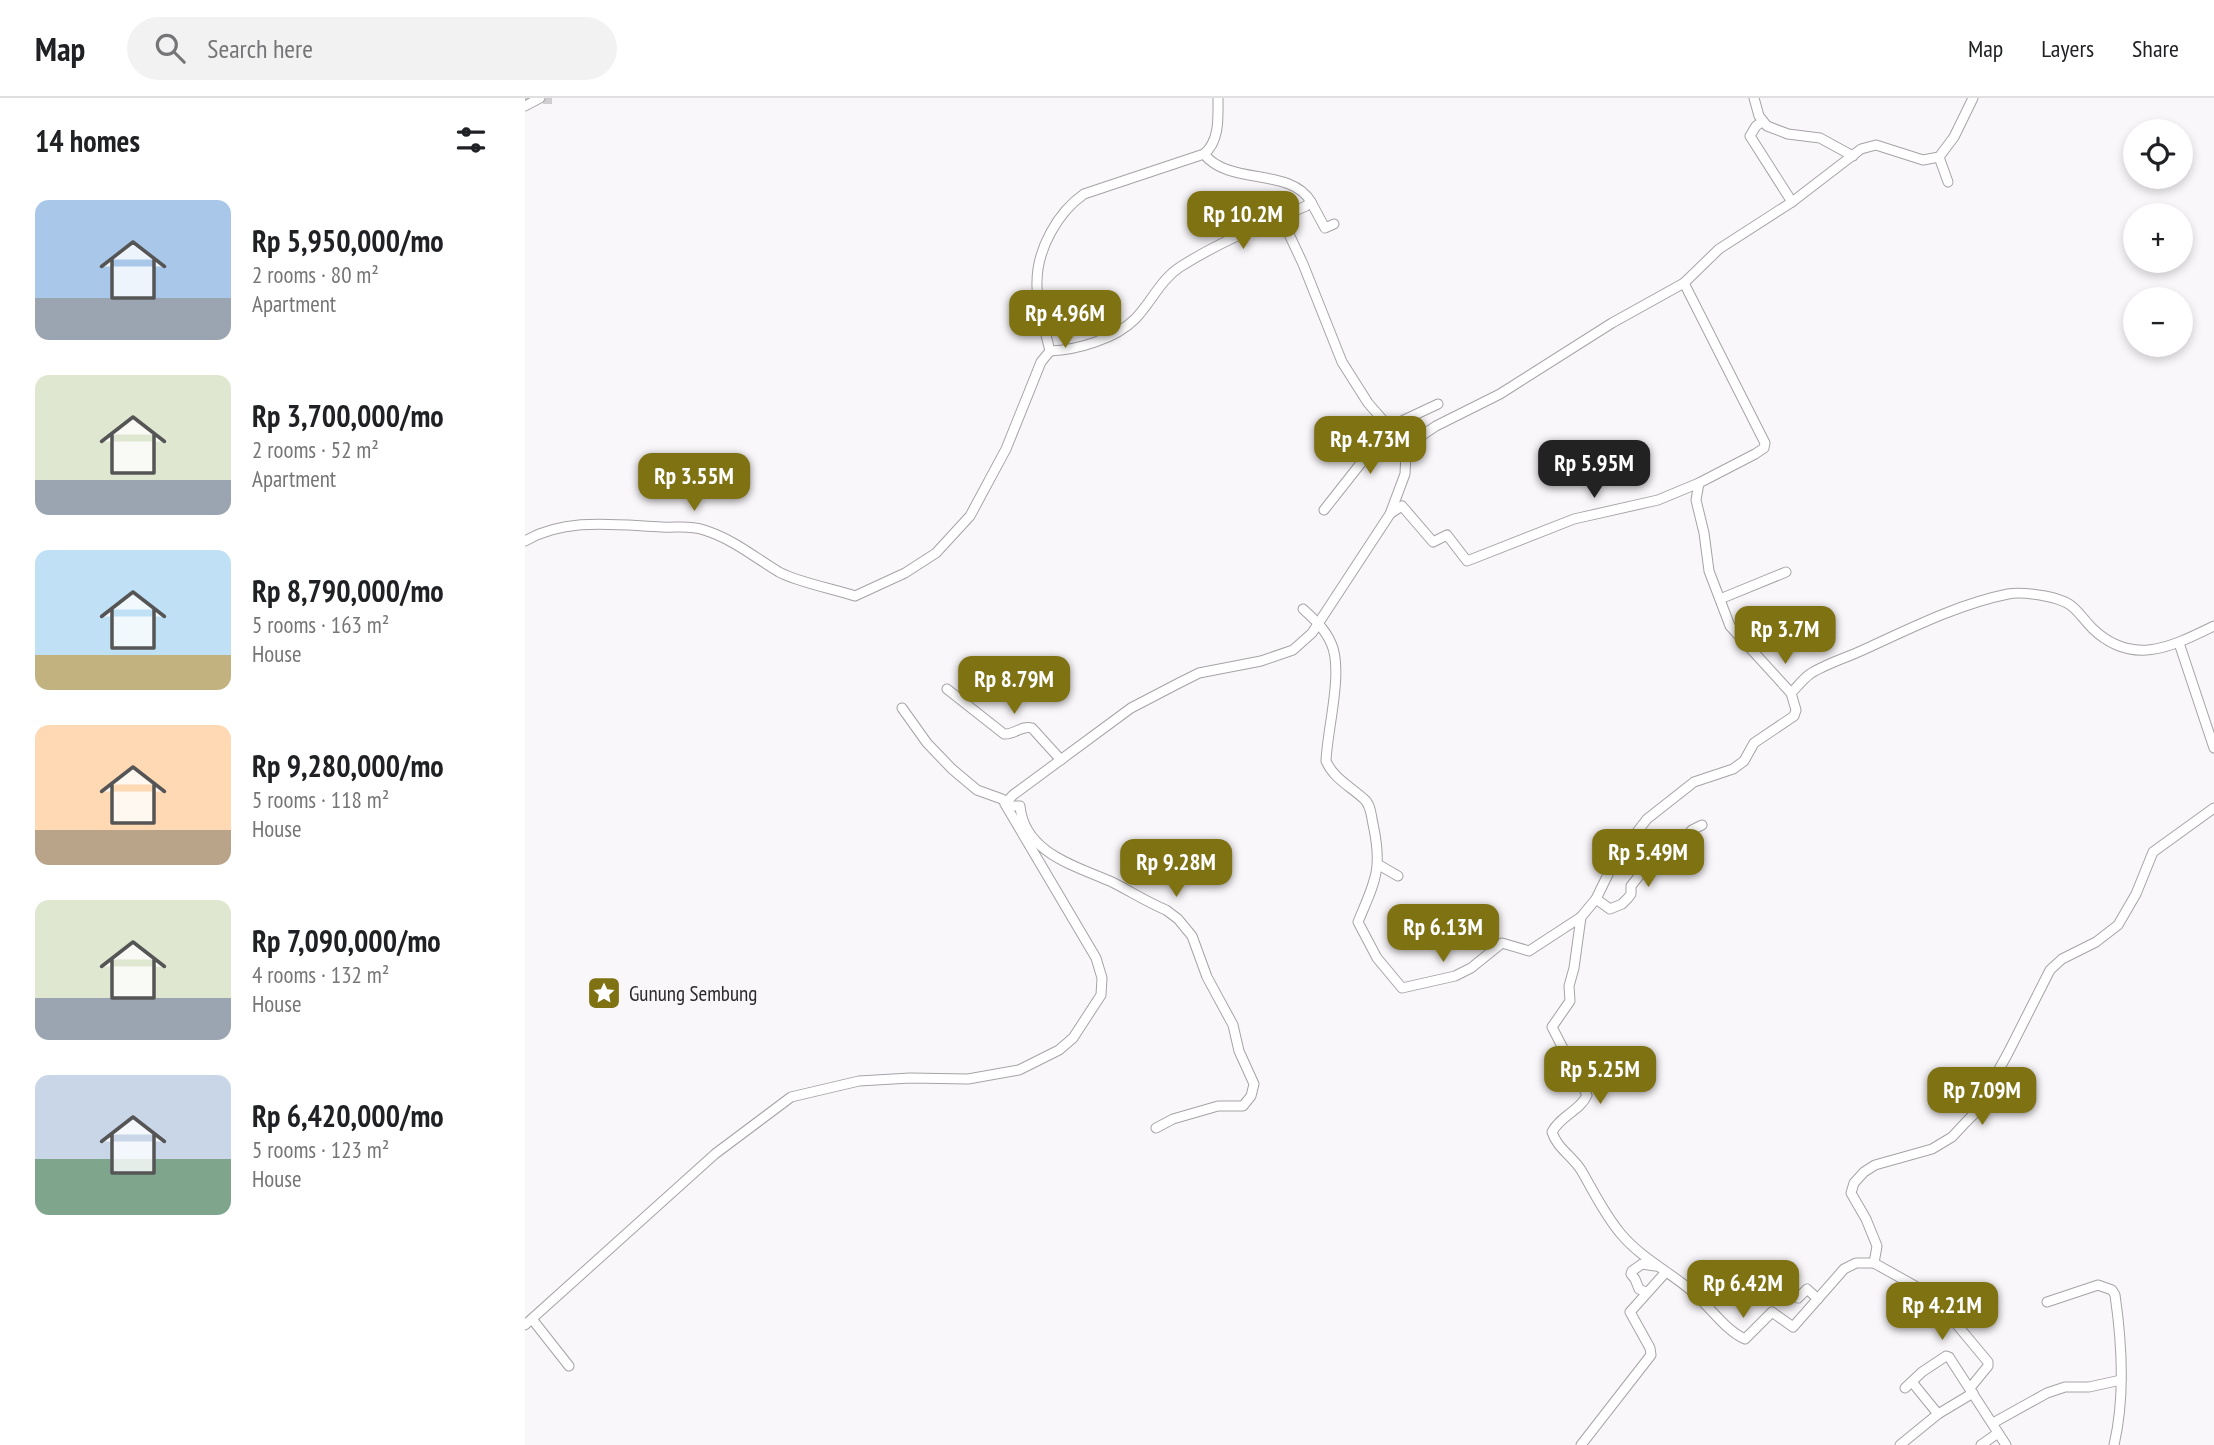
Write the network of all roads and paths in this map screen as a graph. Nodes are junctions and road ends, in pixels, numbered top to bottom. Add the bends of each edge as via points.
1 (540, 98) edge
2 (1218, 98) edge
3 (1754, 98) edge
4 (1973, 98) edge
5 (525, 106) edge
6 (1762, 122) junction
7 (1203, 154) junction
8 (1853, 156) junction
9 (1939, 157) junction
10 (1948, 182) dead end
11 (1311, 202) junction
12 (1792, 202) junction
13 (1281, 217) junction
14 (1334, 225) dead end
15 (1684, 283) junction
16 (1050, 351) junction
17 (1439, 404) dead end
18 (1389, 427) junction
19 (1406, 453) junction
20 (1699, 483) junction
21 (1324, 510) dead end
22 (1390, 514) junction
23 (525, 541) edge
24 (1786, 572) dead end
25 (1720, 599) junction
26 (1303, 609) dead end
27 (1319, 623) junction
28 (2214, 626) edge
29 (2179, 643) junction
30 (947, 689) dead end
31 (1791, 693) junction
32 (902, 708) dead end
33 (2214, 748) edge
34 (1061, 760) junction
35 (1005, 804) junction
36 (2214, 808) edge
37 (1702, 825) dead end
38 (1379, 865) junction
39 (1398, 876) dead end
40 (1596, 898) junction
41 (1581, 917) junction
42 (1156, 1128) dead end
43 (1874, 1263) junction
44 (1661, 1270) junction
45 (1767, 1288) dead end
46 (1646, 1292) junction
47 (1818, 1299) junction
48 (2047, 1302) dead end
49 (528, 1322) edge
50 (569, 1366) dead end
51 (2120, 1380) junction
52 (1972, 1390) junction
53 (1938, 1414) junction
54 (1993, 1423) junction
55 (1999, 1433) junction
56 (1581, 1445) edge
57 (1901, 1445) edge
58 (1981, 1445) edge
59 (2007, 1445) edge
60 (2113, 1445) edge

1 - 5 street
2 - 7 street via 1216,137
3 - 6 street
4 - 9 street
6 - 8 street via 1788,134 1821,138
6 - 12 street via 1750,136
7 - 11 street via 1226,169 1290,185
7 - 16 street via 1084,194 1062,214 1038,270 1037,294
8 - 9 street via 1876,145 1923,160
8 - 12 street
9 - 10 street
11 - 13 street
11 - 14 street via 1325,228
12 - 15 street via 1719,249
13 - 16 street via 1177,269 1134,321 1111,335
13 - 18 street via 1342,362
15 - 19 street via 1500,394 1436,426
15 - 20 street via 1765,443 1764,449
16 - 23 street via 970,516 936,553 855,596 781,573 733,542 686,526 587,524 540,532
17 - 18 street
18 - 19 street via 1390,438
18 - 21 street via 1380,448 1365,458
19 - 22 street via 1405,474
20 - 22 street via 1658,500 1574,519 1467,561 1447,535 1433,542 1402,506
20 - 25 street via 1698,515 1709,571
22 - 27 street
24 - 25 street
25 - 31 street via 1730,626
26 - 27 street
27 - 34 street via 1293,650 1261,662 1199,673 1131,708
27 - 38 street via 1332,644 1336,663 1326,761 1370,807
28 - 29 street
29 - 31 street via 2135,652 2119,648 2068,603 2010,594 1936,617 1809,675
29 - 33 street
30 - 34 street via 1004,734 1031,728
31 - 40 street via 1796,710 1791,719 1754,743 1744,761 1733,769 1694,782 1647,819 1614,862
32 - 35 street via 952,769 977,790
34 - 35 street
35 - 42 street via 1020,806 1027,831 1049,853 1178,919 1192,936 1206,977 1228,1012 1253,1079 1251,1096 1243,1106 1218,1107
35 - 49 street via 1096,958 1102,978 1101,995 1073,1038 1019,1070 968,1079 859,1081 791,1097 715,1154
36 - 43 street via 2153,852 2118,925 2050,970 1975,1113 1952,1137 1932,1149 1875,1165 1854,1184 1851,1193 1877,1246
37 - 40 street via 1680,843 1669,843 1657,853 1622,904 1610,909
38 - 39 street
38 - 41 street via 1358,922 1377,958 1402,988 1455,976 1502,943 1529,951
40 - 41 street
41 - 44 street via 1570,1001 1552,1027 1587,1096 1552,1132 1622,1236
43 - 47 street via 1856,1263 1844,1269
43 - 52 street via 1933,1296 1988,1362
44 - 46 street
44 - 46 street via 1642,1264 1632,1271 1639,1289
44 - 47 street via 1745,1339 1772,1312 1793,1327
45 - 47 street via 1775,1278 1798,1298 1807,1289
46 - 56 street via 1630,1312 1651,1353
48 - 51 street via 2098,1284 2112,1290
49 - 50 street
51 - 54 street via 2047,1393
51 - 60 street via 2119,1422
52 - 53 street
52 - 53 street via 1946,1356 1908,1385
52 - 54 street
53 - 57 street
54 - 55 street
55 - 58 street
55 - 59 street

